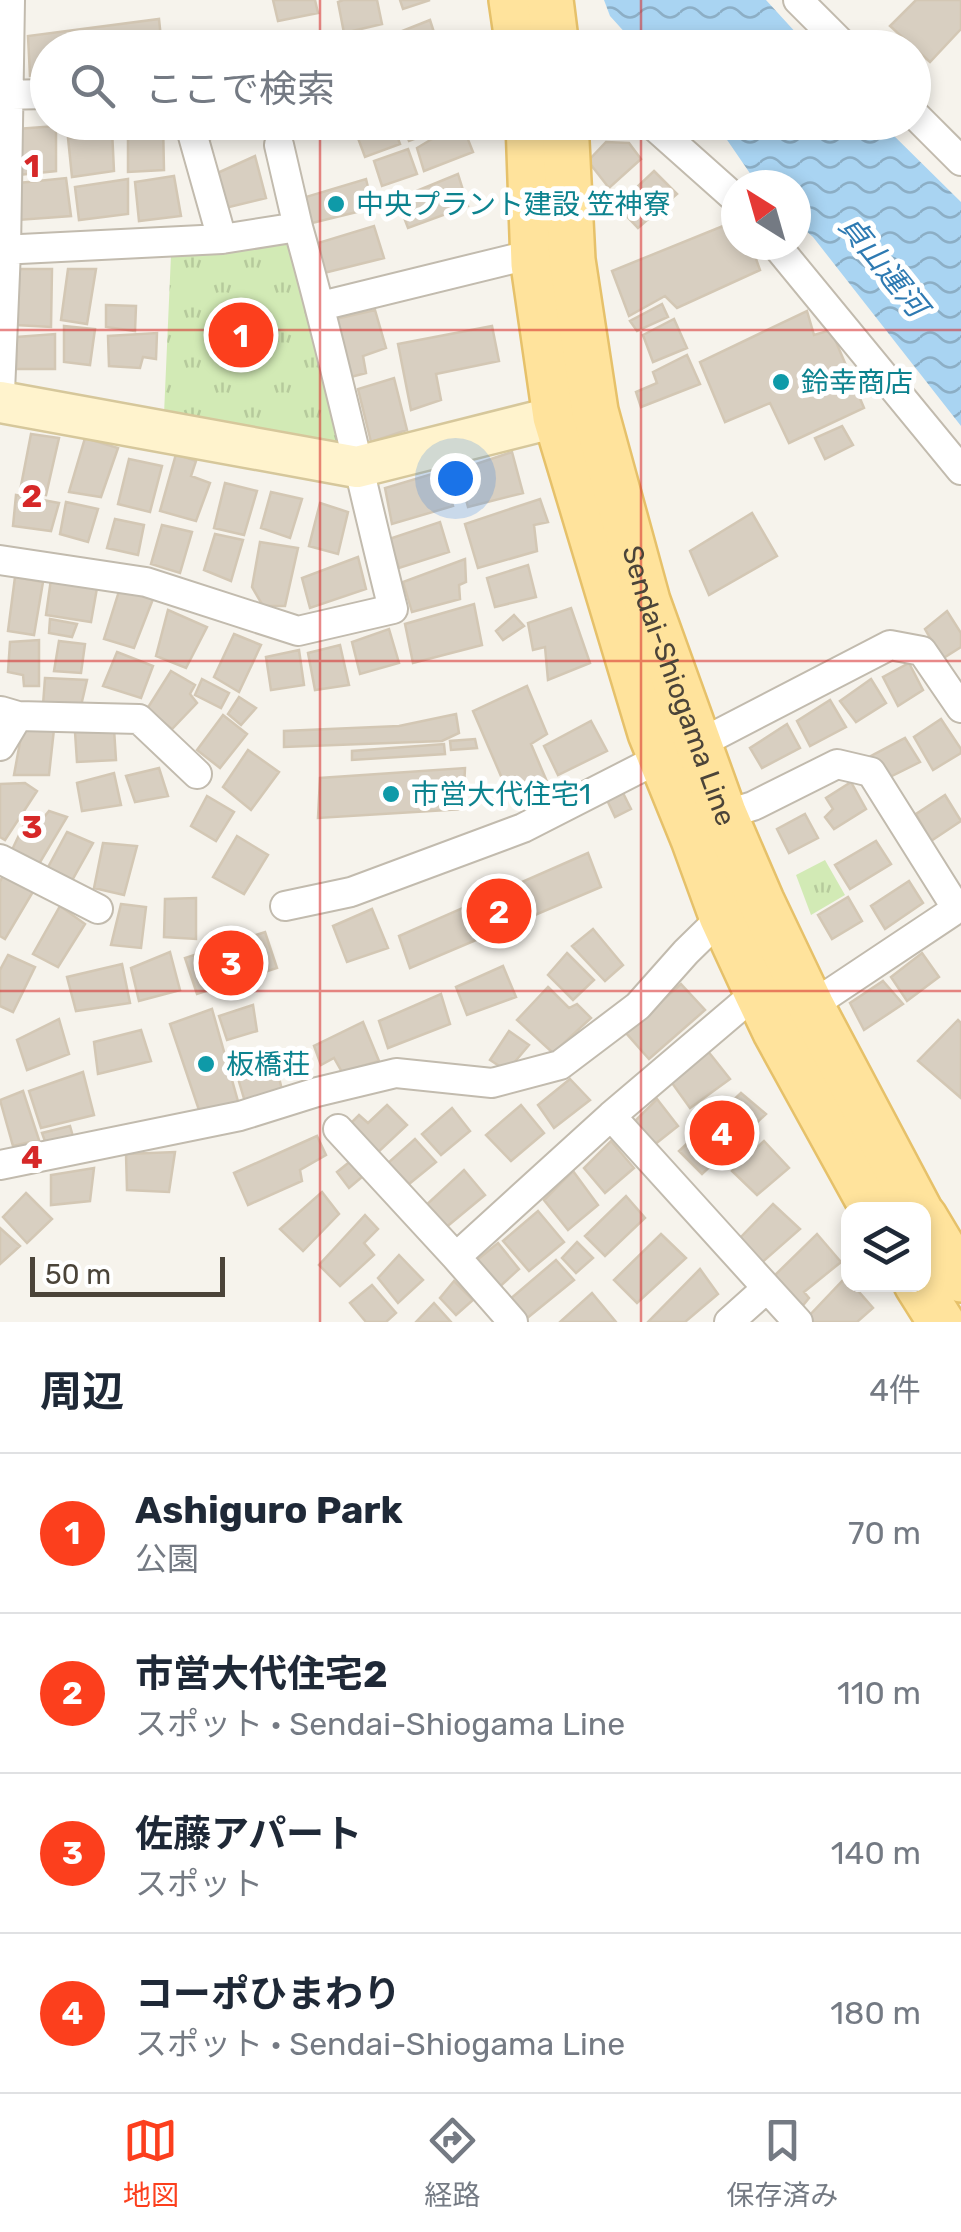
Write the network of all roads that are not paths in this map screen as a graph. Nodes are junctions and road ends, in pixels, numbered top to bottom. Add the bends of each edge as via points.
1 (10, 0) edge
2 (512, 0) edge
3 (550, 0) edge
4 (798, 0) edge
5 (516, 30) edge
6 (554, 30) edge
7 (828, 30) edge
8 (30, 94) edge
9 (4, 95) edge
10 (931, 131) edge
11 (194, 140) edge
12 (530, 140) edge
13 (567, 140) edge
14 (670, 140) edge
15 (280, 145) dead end
16 (961, 161) edge
17 (721, 185) edge
18 (298, 227) junction
19 (222, 239) junction
20 (3, 250) edge
21 (534, 254) junction
22 (788, 260) edge
23 (321, 306) junction
24 (0, 392) edge
25 (0, 402) edge
26 (576, 414) junction
27 (357, 466) junction
28 (961, 470) edge
29 (0, 560) edge
30 (961, 708) edge
31 (9, 713) edge
32 (0, 746) edge
33 (680, 751) junction
34 (197, 774) dead end
35 (724, 815) junction
36 (0, 859) edge
37 (754, 885) junction
38 (285, 906) dead end
39 (98, 909) dead end
40 (956, 915) edge
41 (722, 916) junction
42 (757, 992) junction
43 (812, 1006) junction
44 (611, 1116) junction
45 (338, 1129) dead end
46 (0, 1165) edge
47 (870, 1202) edge
48 (915, 1202) edge
49 (931, 1230) edge
50 (456, 1257) junction
51 (961, 1279) edge
52 (767, 1288) junction
53 (922, 1292) edge
54 (514, 1322) edge
55 (728, 1322) edge
56 (798, 1322) edge
57 (940, 1322) edge

1 - 9 street
2 - 5 main road
3 - 6 main road
4 - 7 street
8 - 9 street
9 - 20 street
10 - 16 street
11 - 19 street
12 - 21 main road, Sendai-Shiogama Line
13 - 26 main road, Sendai-Shiogama Line
14 - 17 street
15 - 18 street
18 - 19 street
18 - 23 street
19 - 20 street
20 - 24 street
21 - 23 street
21 - 26 main road, Sendai-Shiogama Line
22 - 28 street
23 - 27 street
25 - 27 street
26 - 27 street
26 - 33 main road, Sendai-Shiogama Line via 650,734
27 - 29 street via 392,609 298,631 146,582
30 - 33 street via 922,651 890,645
31 - 32 street
31 - 34 street via 139,719
33 - 35 main road, Sendai-Shiogama Line
33 - 38 street via 523,828 352,892
33 - 41 main road, Sendai-Shiogama Line via 694,839
35 - 37 main road, Sendai-Shiogama Line
35 - 40 street via 837,764 871,772
36 - 39 street
37 - 41 street
37 - 43 main road, Sendai-Shiogama Line
40 - 43 street
41 - 42 main road, Sendai-Shiogama Line
41 - 46 street via 638,1006 560,1065 492,1083 396,1073 240,1116
42 - 44 street
42 - 47 main road, Sendai-Shiogama Line
43 - 48 main road, Sendai-Shiogama Line
44 - 50 street
44 - 52 street
45 - 50 street
49 - 51 main road
50 - 54 street
52 - 55 street
52 - 56 street
53 - 57 main road

